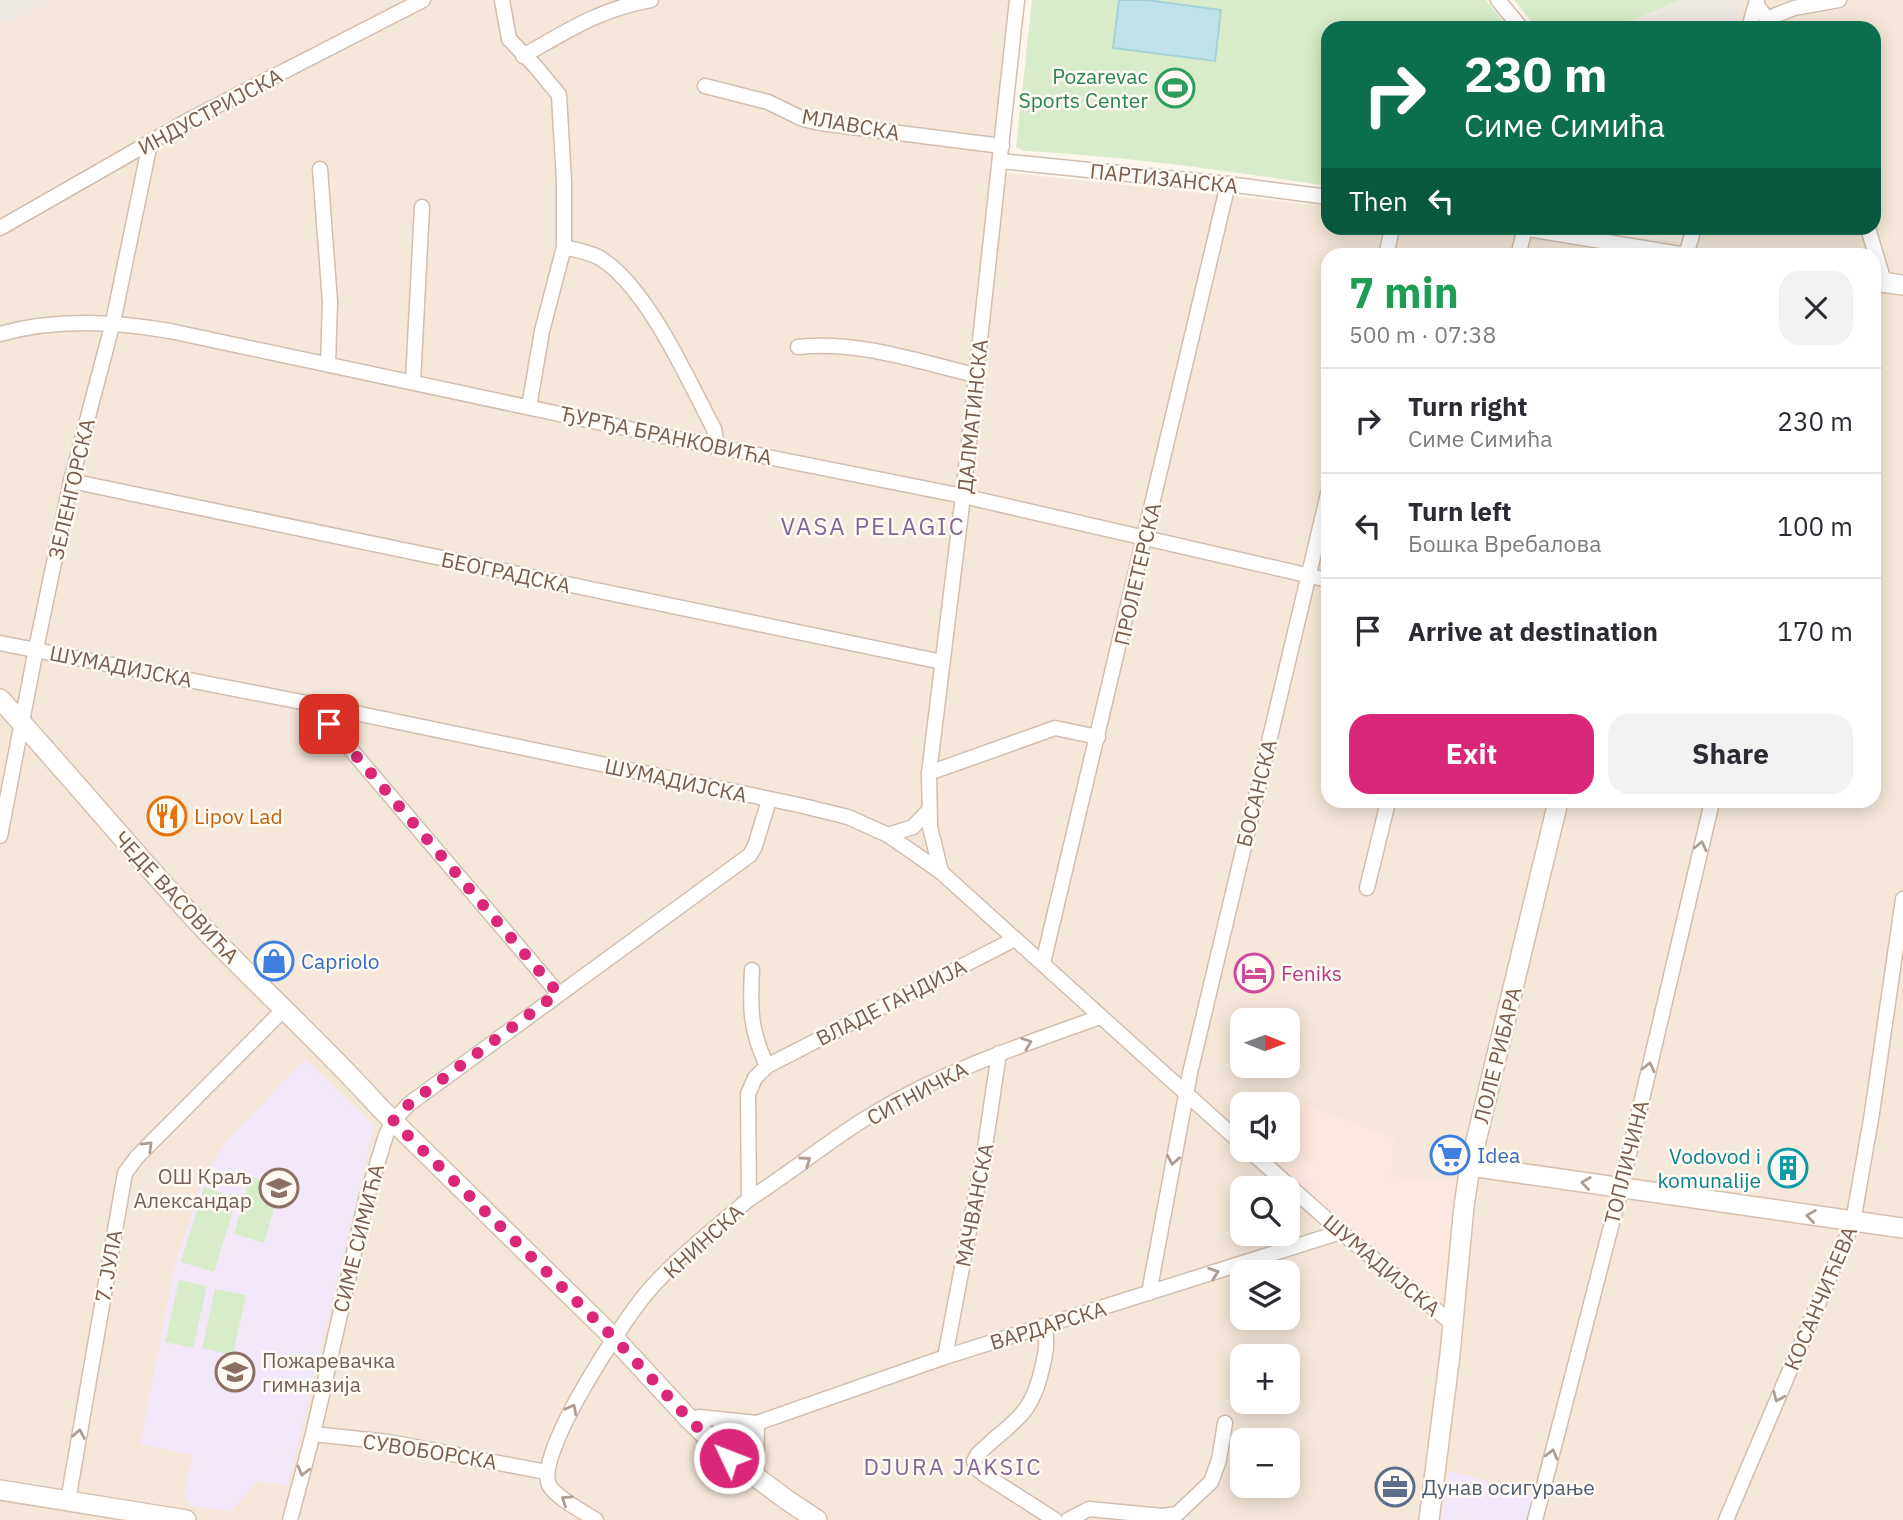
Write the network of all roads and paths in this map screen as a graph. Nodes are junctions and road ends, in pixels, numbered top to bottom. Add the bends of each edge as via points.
1 (423, 0) edge
2 (502, 0) edge
3 (651, 0) edge
4 (1017, 0) edge
5 (1498, 0) edge
6 (1839, 0) edge
7 (1757, 2) edge
8 (1515, 21) edge
9 (1751, 21) edge
10 (1771, 21) edge
11 (1775, 21) edge
12 (523, 55) junction
13 (705, 86) dead end
14 (150, 143) junction
15 (1001, 153) junction
16 (320, 169) dead end
17 (1228, 184) junction
18 (1321, 196) edge
19 (422, 207) dead end
20 (0, 228) edge
21 (1598, 235) edge
22 (564, 247) junction
23 (1656, 248) edge
24 (1881, 266) edge
25 (1887, 283) edge
26 (113, 322) junction
27 (0, 334) edge
28 (798, 346) dead end
29 (328, 364) junction
30 (976, 375) junction
31 (413, 382) junction
32 (529, 407) junction
33 (716, 447) junction
34 (71, 481) junction
35 (963, 496) junction
36 (1321, 524) edge
37 (1145, 538) junction
38 (1309, 575) junction
39 (1321, 578) edge
40 (0, 643) edge
41 (36, 649) junction
42 (942, 662) junction
43 (0, 699) edge
44 (312, 704) junction
45 (23, 724) junction
46 (1098, 737) junction
47 (929, 773) junction
48 (769, 800) junction
49 (1387, 808) edge
50 (1557, 808) edge
51 (1711, 808) edge
52 (929, 810) junction
53 (888, 835) junction
54 (0, 836) edge
55 (941, 872) junction
56 (1367, 888) dead end
57 (1903, 899) edge
58 (1015, 939) junction
59 (1043, 963) junction
60 (752, 970) dead end
61 (558, 993) junction
62 (284, 1009) junction
63 (1100, 1017) junction
64 (999, 1053) junction
65 (767, 1066) junction
66 (1185, 1093) junction
67 (393, 1121) junction
68 (1230, 1133) edge
69 (1262, 1162) edge
70 (1470, 1166) junction
71 (1621, 1188) junction
72 (749, 1199) junction
73 (1853, 1222) junction
74 (1903, 1228) edge
75 (1341, 1232) junction
76 (1149, 1293) junction
77 (1453, 1324) junction
78 (1044, 1327) junction
79 (615, 1339) junction
80 (945, 1357) junction
81 (689, 1419) junction
82 (757, 1423) junction
83 (1225, 1423) dead end
84 (313, 1434) junction
85 (546, 1472) junction
86 (756, 1478) junction
87 (0, 1490) edge
88 (68, 1501) junction
89 (186, 1520) edge
90 (290, 1520) edge
91 (596, 1520) edge
92 (817, 1520) edge
93 (1055, 1520) edge
94 (1068, 1520) edge
95 (1429, 1520) edge
96 (1535, 1520) edge
97 (1726, 1520) edge

1 - 14 street, ИНДУСТРИЈСКА
2 - 12 street via 509,39
3 - 12 street via 611,10
4 - 15 street, ДАЛМАТИНСКА
5 - 8 street
6 - 11 street via 1794,8
7 - 9 street
7 - 10 street
12 - 22 street via 559,95
13 - 15 street, МЛАВСКА via 768,102 820,123
14 - 20 street, ИНДУСТРИЈСКА
14 - 26 street, ЗЕЛЕНГОРСКА
15 - 17 street, ПАРТИЗАНСКА
15 - 30 street, ДАЛМАТИНСКА
16 - 29 street via 330,302
17 - 18 street, ПАРТИЗАНСКА
17 - 37 street, ПРОЛЕТЕРСКА
19 - 31 street
21 - 23 street
22 - 32 street via 542,331
22 - 33 street via 600,258 647,309 714,429
24 - 25 street
26 - 27 street, ЂУРЂА БРАНКОВИЋА via 45,324
26 - 29 street, ЂУРЂА БРАНКОВИЋА
26 - 34 street, ЗЕЛЕНГОРСКА
28 - 30 street via 875,351
29 - 31 street, ЂУРЂА БРАНКОВИЋА
30 - 35 street, ДАЛМАТИНСКА
31 - 32 street, ЂУРЂА БРАНКОВИЋА
32 - 33 street, ЂУРЂА БРАНКОВИЋА
33 - 35 street, ЂУРЂА БРАНКОВИЋА
34 - 41 street, ЗЕЛЕНГОРСКА
34 - 42 street, БЕОГРАДСКА
35 - 37 street, ЂУРЂА БРАНКОВИЋА
35 - 42 street, ДАЛМАТИНСКА
36 - 38 street, БОСАНСКА
37 - 38 street, ЂУРЂА БРАНКОВИЋА
37 - 46 street, ПРОЛЕТЕРСКА
38 - 39 street, ЂУРЂА БРАНКОВИЋА
38 - 66 street, БОСАНСКА
40 - 41 street, ШУМАДИЈСКА
41 - 44 street, ШУМАДИЈСКА
41 - 45 street, ЗЕЛЕНГОРСКА
42 - 47 street, ДАЛМАТИНСКА
43 - 45 street, ЧЕДЕ ВАСОВИЋА
44 - 48 street, ШУМАДИЈСКА
44 - 61 street
45 - 54 street, ЗЕЛЕНГОРСКА
45 - 62 street, ЧЕДЕ ВАСОВИЋА via 194,918
46 - 47 street via 1055,728
46 - 59 street, ПРОЛЕТЕРСКА
47 - 52 street, ДАЛМАТИНСКА
48 - 53 street, ШУМАДИЈСКА via 848,817
48 - 61 street, СИМЕ СИМИЋА via 750,855
49 - 56 street
50 - 70 street, ЛОЛЕ РИБАРА
71 -> 51 street, ТОПЛИЧИНА
52 - 53 street via 913,827
52 - 55 street, ДАЛМАТИНСКА
53 - 55 street, ШУМАДИЈСКА
55 - 58 street, ШУМАДИЈСКА
57 - 73 street, КОСАНЧИЋЕВА
58 - 59 street, ШУМАДИЈСКА
58 - 65 street, ВЛАДЕ ГАНДИЈА
59 - 63 street, ШУМАДИЈСКА
60 - 65 street via 754,1034
61 - 67 street, СИМЕ СИМИЋА via 409,1104
62 - 67 street, ЧЕДЕ ВАСОВИЋА
88 -> 62 street, 7. ЈУЛА via 125,1173
64 -> 63 street, СИТНИЧКА
63 - 66 street, ШУМАДИЈСКА
72 -> 64 street, СИТНИЧКА via 871,1115 939,1078
64 - 80 street, МАЧВАНСКА
65 - 72 street, КНИНСКА via 748,1094
66 - 68 street, ШУМАДИЈСКА
66 -> 76 street, БОСАНСКА
67 - 79 street, ЧЕДЕ ВАСОВИЋА
67 - 84 street, СИМЕ СИМИЋА via 366,1200
69 - 75 street, ШУМАДИЈСКА
71 -> 70 street
70 - 77 street, ЛОЛЕ РИБАРА
73 -> 71 street
96 -> 71 street, ТОПЛИЧИНА
72 - 79 street, КНИНСКА via 649,1290
73 - 74 street
73 -> 97 street, КОСАНЧИЋЕВА
76 -> 75 street, ВАРДАРСКА
75 - 77 street, ШУМАДИЈСКА
76 - 78 street, ВАРДАРСКА
77 - 95 street, ЛОЛЕ РИБАРА
78 - 80 street, ВАРДАРСКА
78 - 93 street via 1044,1362 1030,1406 974,1461 985,1475
79 - 81 street, ЧЕДЕ ВАСОВИЋА
85 -> 79 street via 585,1384
80 - 82 street, ВАРДАРСКА
81 - 82 street, ВАРДАРСКА
81 - 86 street, ЧЕДЕ ВАСОВИЋА
82 - 86 street
83 - 94 street via 1211,1482 1177,1514 1089,1509
84 - 85 street, СУВОБОРСКА via 412,1445
84 -> 90 street, СИМЕ СИМИЋА
91 -> 85 street via 556,1493
86 - 92 street, ЧЕДЕ ВАСОВИЋА
87 - 88 street
88 - 89 street

